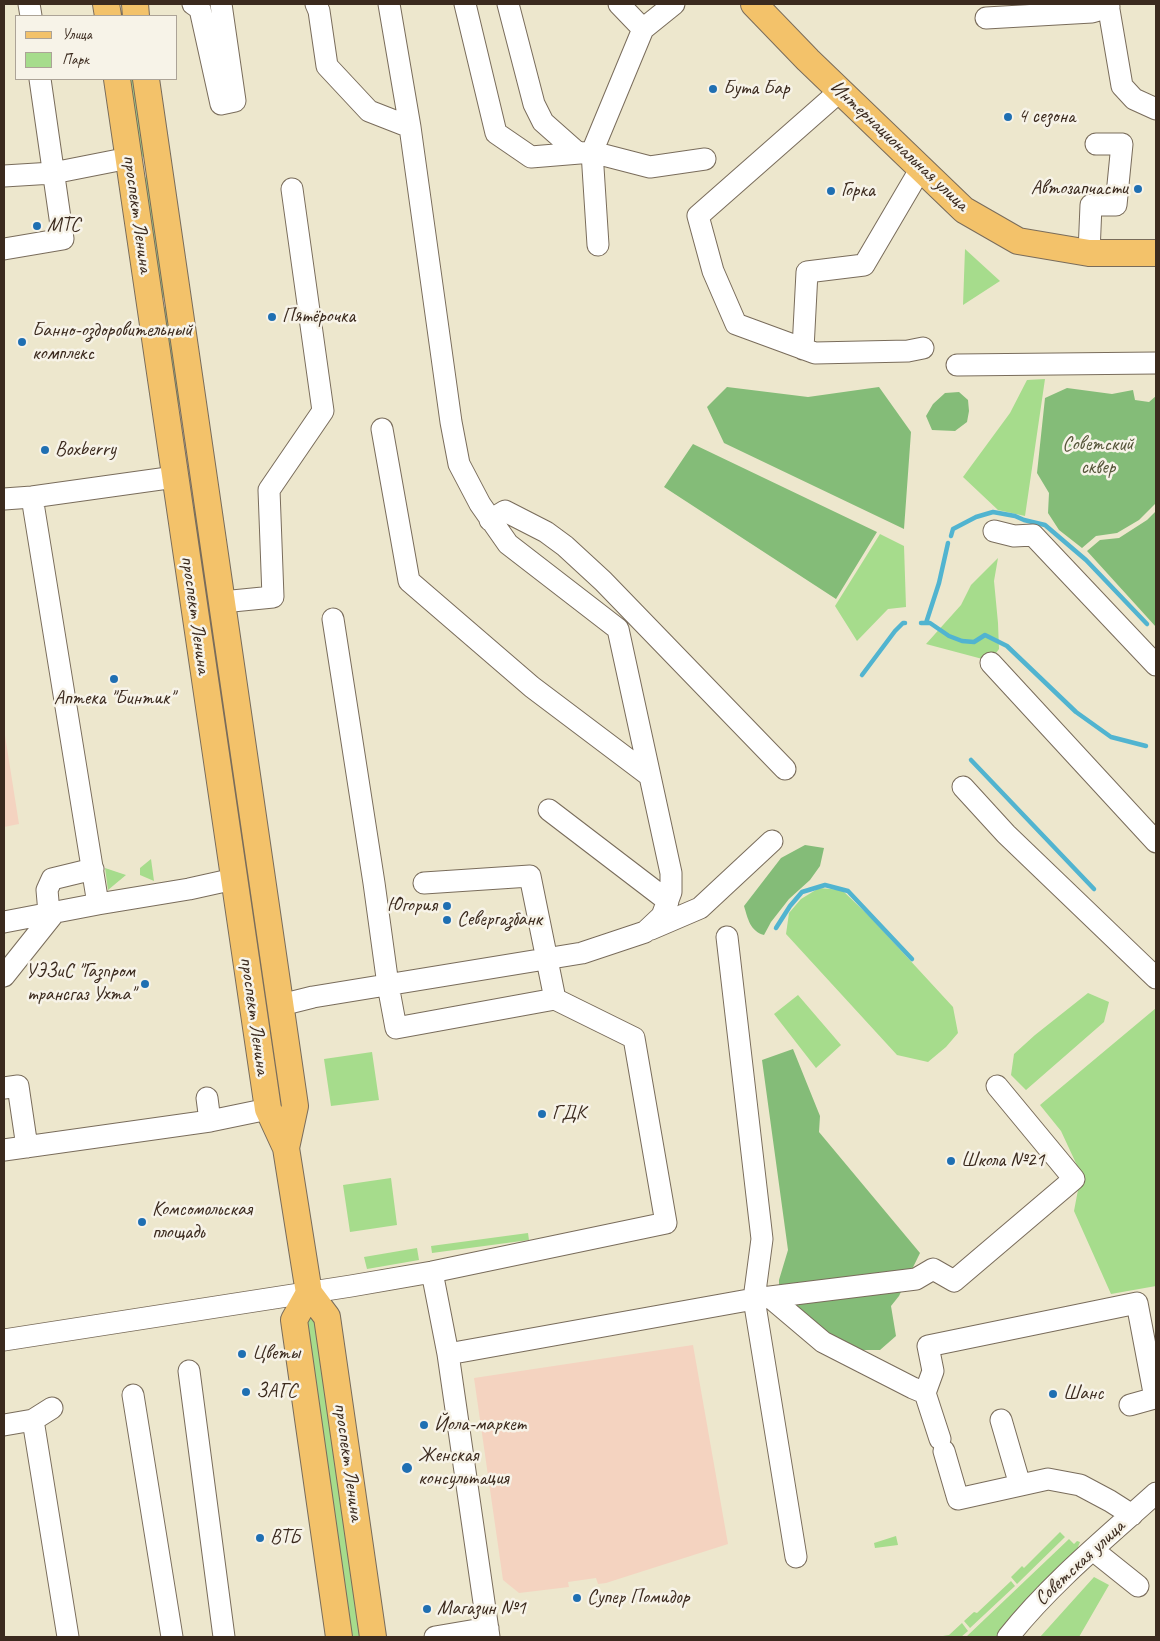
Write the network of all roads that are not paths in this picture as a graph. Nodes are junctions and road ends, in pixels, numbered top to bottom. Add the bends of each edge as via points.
1 (193, 4) edge
2 (221, 4) edge
3 (316, 4) edge
4 (389, 4) edge
5 (465, 4) edge
6 (508, 4) edge
7 (619, 4) edge
8 (674, 4) edge
9 (754, 4) edge
10 (1109, 5) edge
11 (1024, 10) edge
12 (986, 18) dead end
13 (643, 29) junction
14 (40, 80) edge
15 (117, 80) edge
16 (146, 80) edge
17 (840, 91) junction
18 (1156, 109) edge
19 (410, 127) junction
20 (1096, 144) dead end
21 (585, 152) junction
22 (128, 158) junction
23 (705, 159) dead end
24 (921, 168) junction
25 (52, 173) junction
26 (4, 176) edge
27 (292, 189) dead end
28 (598, 246) dead end
29 (4, 249) edge
30 (1089, 253) junction
31 (1156, 253) edge
32 (923, 348) dead end
33 (803, 349) junction
34 (1156, 363) edge
35 (956, 365) dead end
36 (382, 429) dead end
37 (175, 477) junction
38 (32, 497) junction
39 (4, 499) edge
40 (490, 520) junction
41 (994, 531) dead end
42 (222, 602) junction
43 (334, 619) dead end
44 (991, 663) dead end
45 (1156, 665) edge
46 (785, 769) dead end
47 (650, 776) junction
48 (963, 787) dead end
49 (548, 810) dead end
50 (772, 840) dead end
51 (1156, 842) edge
52 (93, 869) junction
53 (234, 879) junction
54 (424, 883) dead end
55 (668, 900) junction
56 (98, 904) junction
57 (52, 913) junction
58 (4, 922) edge
59 (645, 932) junction
60 (726, 938) dead end
61 (547, 959) junction
62 (4, 976) edge
63 (1156, 978) edge
64 (388, 986) junction
65 (555, 999) junction
66 (281, 1005) junction
67 (997, 1086) dead end
68 (4, 1088) edge
69 (207, 1098) dead end
70 (268, 1109) junction
71 (201, 1122) junction
72 (27, 1147) junction
73 (286, 1148) junction
74 (4, 1150) edge
75 (432, 1272) junction
76 (309, 1293) junction
77 (762, 1299) junction
78 (4, 1340) edge
79 (448, 1354) junction
80 (189, 1371) dead end
81 (925, 1393) junction
82 (133, 1395) dead end
83 (1130, 1405) dead end
84 (52, 1408) dead end
85 (33, 1420) junction
86 (1001, 1420) dead end
87 (4, 1424) edge
88 (1020, 1486) junction
89 (1156, 1493) edge
90 (1132, 1515) junction
91 (1093, 1550) junction
92 (796, 1557) dead end
93 (1138, 1586) dead end
94 (488, 1633) edge
95 (68, 1637) edge
96 (172, 1637) edge
97 (224, 1637) edge
98 (335, 1637) edge
99 (373, 1637) edge
100 (435, 1637) edge
101 (1008, 1637) edge

1 - 2 street via 200,9 221,104 235,101
3 - 19 street via 327,66 368,111
4 - 19 street
5 - 21 street via 496,133 531,157
6 - 21 street via 534,104 543,122
7 - 13 street
8 - 13 street
9 - 17 main road, Интернациональная улица
10 - 11 street via 1092,12
10 - 18 street via 1122,86 1134,99
11 - 12 street
13 - 21 street
14 - 25 street
15 - 22 main road, проспект Ленина
16 - 42 main road, проспект Ленина
17 - 24 main road, Интернациональная улица
17 - 33 street via 698,216 713,271 736,324
19 - 40 street via 455,448 459,464
20 - 30 street via 1122,144 1116,205 1091,205
21 - 23 street via 650,166
21 - 28 street
22 - 25 street
22 - 37 main road, проспект Ленина
24 - 30 main road, Интернациональная улица via 964,210 1018,241
24 - 33 street via 864,265 807,272
25 - 26 street
25 - 29 street via 63,239
27 - 42 street via 323,411 269,490 274,597
30 - 31 main road, Интернациональная улица
32 - 33 street via 815,353
34 - 35 street
36 - 47 street via 409,581 532,687
37 - 38 street
37 - 53 main road, проспект Ленина
38 - 39 street
38 - 52 street
40 - 46 street via 505,511 546,532 565,546
40 - 47 street via 508,544 618,629
41 - 45 street via 1014,536 1033,535
42 - 66 main road, проспект Ленина
43 - 64 street
44 - 51 street
47 - 55 street via 670,873
48 - 63 street via 1006,834
49 - 55 street
50 - 59 street via 700,908
52 - 56 street
52 - 57 street via 52,879 47,890
53 - 56 street via 189,890
53 - 70 main road, проспект Ленина
54 - 61 street via 530,876
55 - 59 street via 662,916
56 - 57 street
57 - 58 street
57 - 62 street
59 - 61 street via 582,953
60 - 77 street via 762,1239
61 - 64 street
61 - 65 street
64 - 65 street via 396,1028
64 - 66 street
65 - 75 street via 634,1038 666,1223
66 - 73 main road, проспект Ленина via 295,1106
67 - 77 street via 1074,1179 954,1281 933,1269 916,1279
68 - 72 street via 18,1086
69 - 71 street
70 - 71 street
70 - 73 main road, проспект Ленина
71 - 72 street
72 - 74 street
73 - 76 main road, проспект Ленина
75 - 76 street
75 - 79 street
76 - 78 street
76 - 98 main road, проспект Ленина via 294,1320
76 - 99 main road, проспект Ленина via 327,1317
77 - 79 street
77 - 81 street via 823,1342
77 - 92 street
79 - 94 street
80 - 97 street
81 - 83 street via 933,1371 928,1346 1137,1303 1155,1398
81 - 88 street via 958,1499
82 - 96 street
84 - 85 street
85 - 87 street
85 - 95 street
86 - 88 street
88 - 90 street via 1048,1479 1080,1485
89 - 90 street, Советская улица
90 - 91 street, Советская улица
91 - 93 street
91 - 101 street, Советская улица via 1057,1582
94 - 100 street

